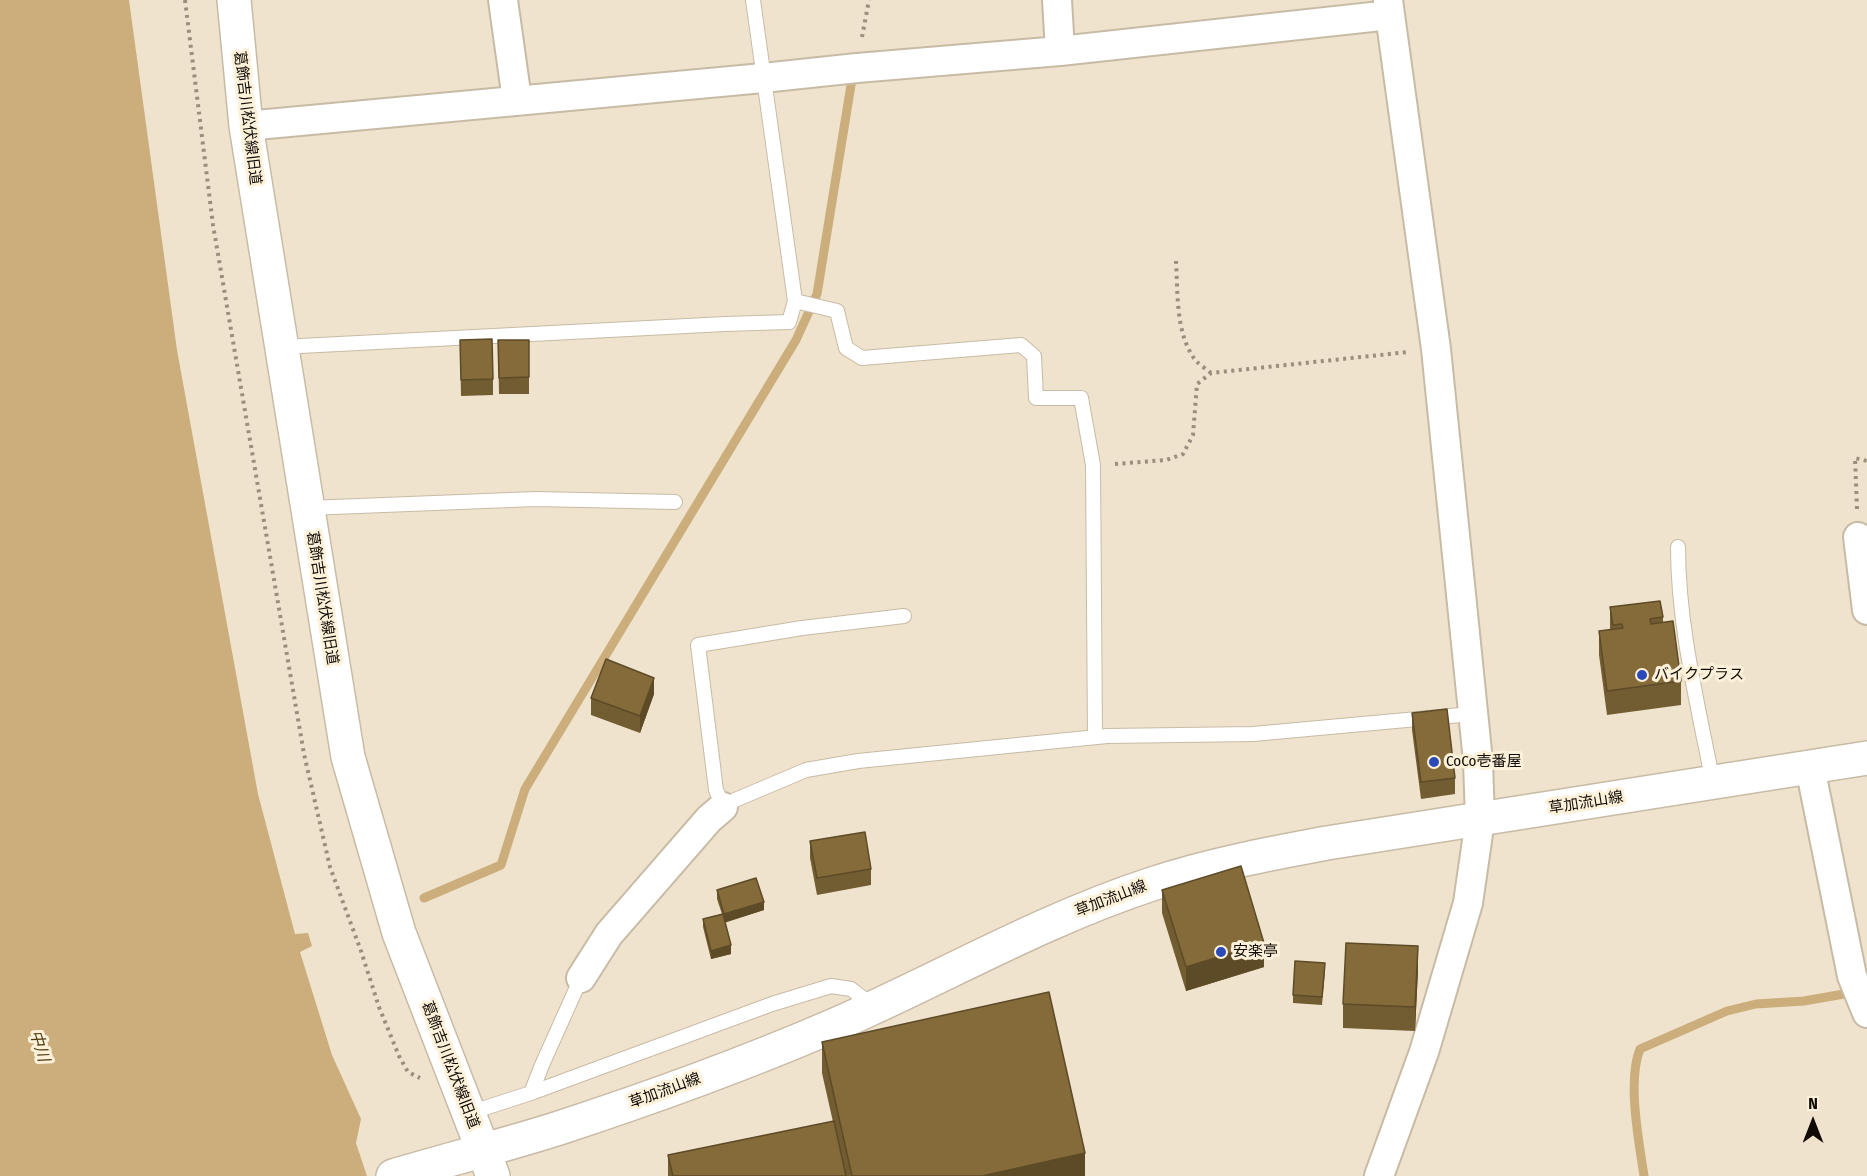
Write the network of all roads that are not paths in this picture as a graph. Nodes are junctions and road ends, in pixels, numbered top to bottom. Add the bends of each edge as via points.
1 (234, 0) edge
2 (503, 0) edge
3 (753, 0) edge
4 (1057, 0) edge
5 (1389, 7) edge
6 (1060, 51) junction
7 (763, 78) junction
8 (517, 100) junction
9 (246, 126) junction
10 (795, 301) junction
11 (281, 346) junction
12 (675, 502) dead end
13 (308, 508) junction
14 (1858, 537) road end
15 (1678, 547) dead end
16 (1867, 610) edge
17 (904, 616) dead end
18 (1472, 714) junction
19 (1095, 737) junction
20 (1867, 758) edge
21 (1810, 767) junction
22 (1713, 783) junction
23 (723, 807) junction
24 (1480, 820) junction
25 (581, 978) joint
26 (874, 1007) junction
27 (1867, 1013) edge
28 (531, 1093) junction
29 (469, 1113) junction
30 (477, 1161) edge
31 (393, 1176) edge
32 (1379, 1176) edge

1 - 9 main road, 葛飾吉川松伏線旧道
2 - 8 street
3 - 7 lane
4 - 6 street
5 - 6 street
5 - 18 street via 1436,349
6 - 7 street
7 - 8 street
7 - 10 lane
8 - 9 street
9 - 11 main road, 葛飾吉川松伏線旧道
10 - 11 lane via 789,322
10 - 19 lane via 837,311 846,348 862,358 1021,345 1034,356 1036,398 1081,398 1093,465
11 - 13 main road, 葛飾吉川松伏線旧道
12 - 13 lane via 536,499
13 - 29 main road, 葛飾吉川松伏線旧道 via 348,757 399,933
14 - 16 street
15 - 22 lane via 1683,623
17 - 23 lane via 698,645 716,790
18 - 19 lane via 1253,734
18 - 24 street
19 - 23 lane via 858,761 806,770
20 - 21 main road, 草加流山線
21 - 22 main road, 草加流山線
21 - 27 street via 1852,976
22 - 24 main road, 草加流山線
23 - 25 street via 609,934
24 - 26 main road, 草加流山線 via 1327,843 1153,883 994,948
24 - 32 street via 1468,903 1424,1052
25 - 28 lane
26 - 28 lane via 851,990 831,986
26 - 30 main road, 草加流山線 via 678,1088
28 - 29 lane
29 - 30 main road, 葛飾吉川松伏線旧道
30 - 31 main road, 草加流山線

